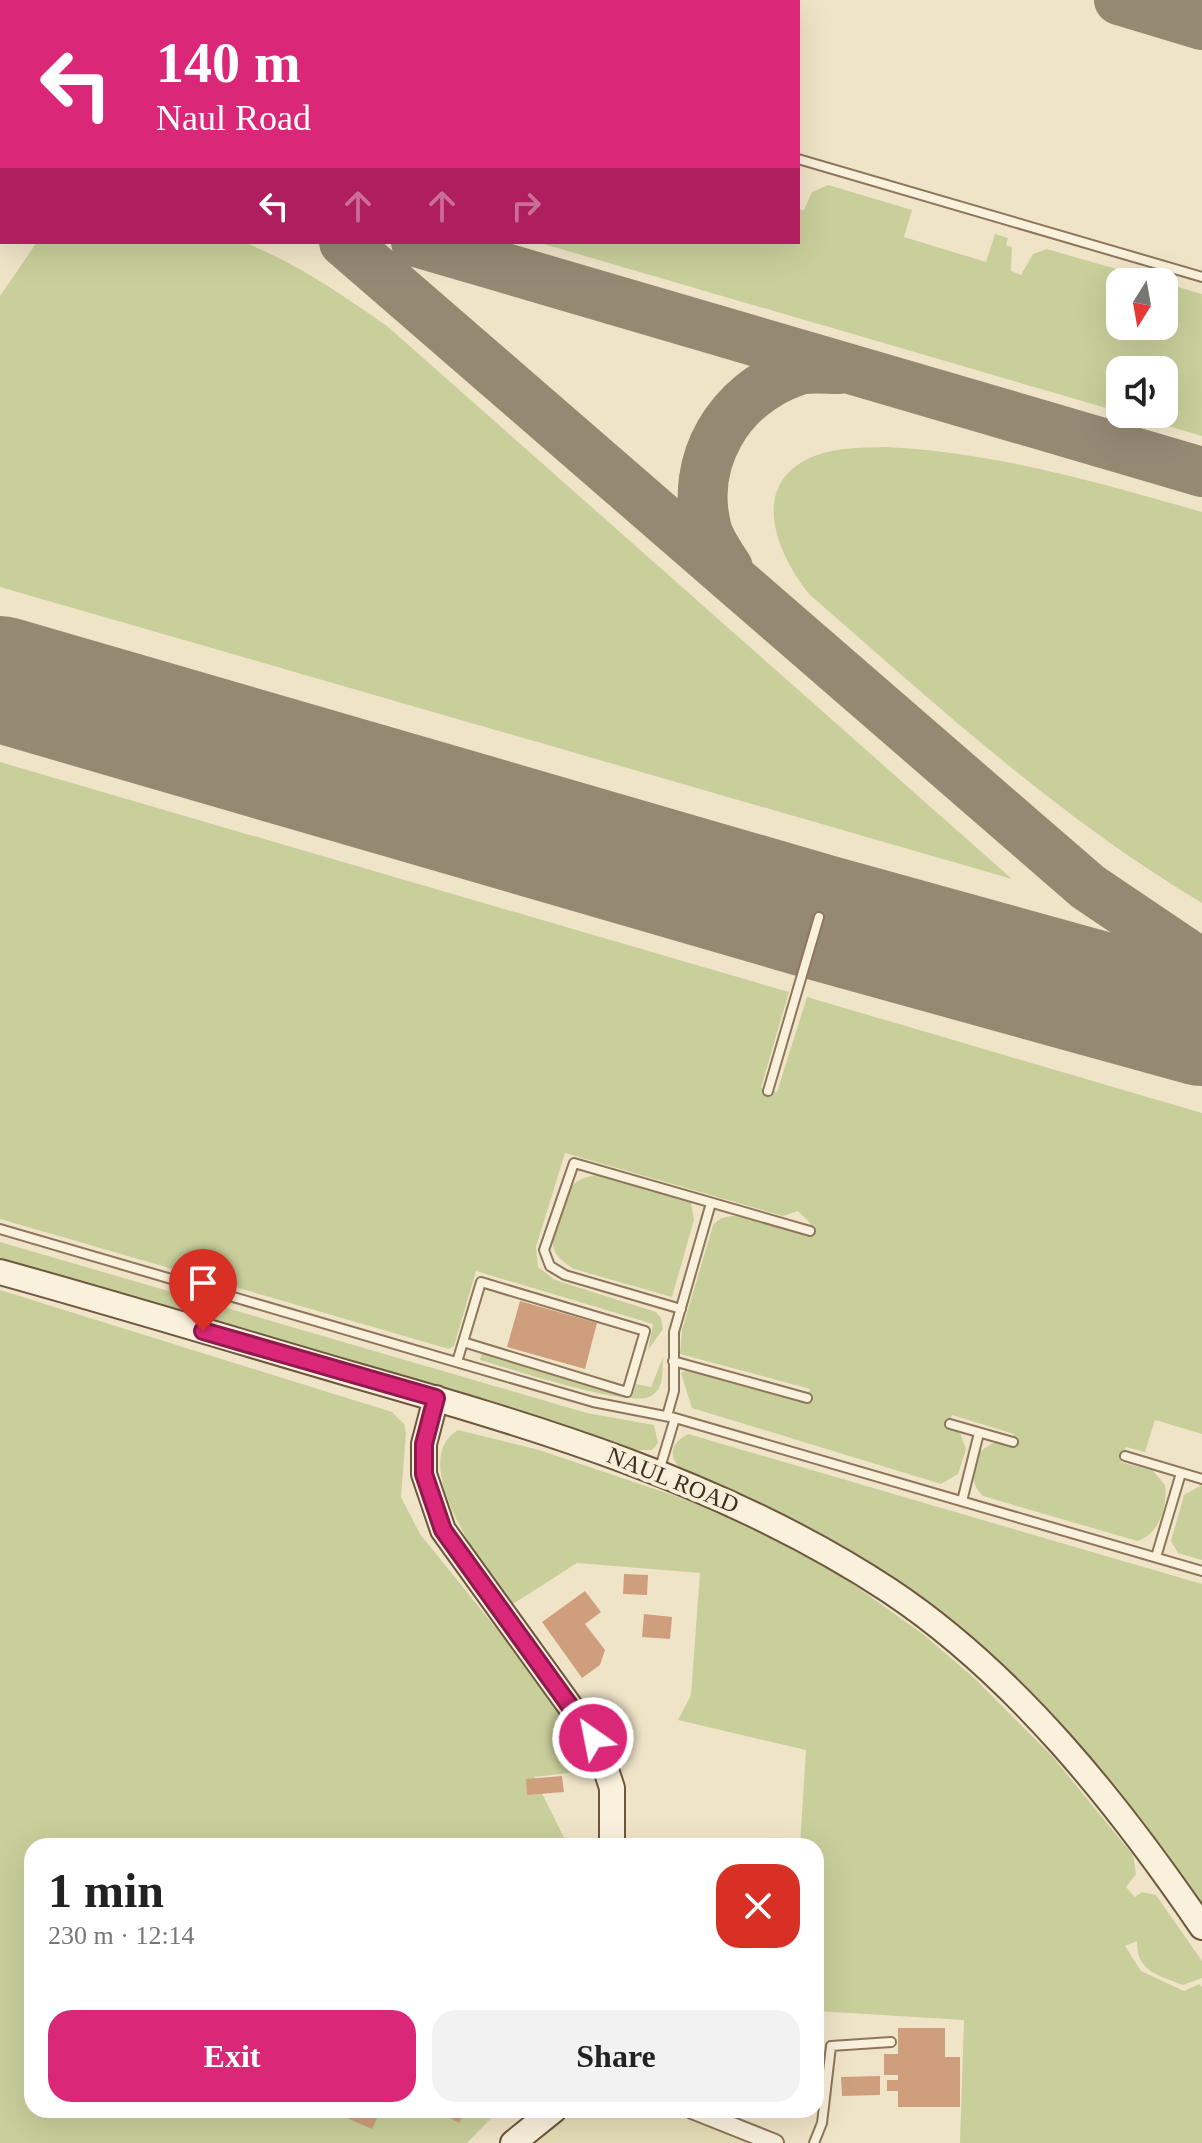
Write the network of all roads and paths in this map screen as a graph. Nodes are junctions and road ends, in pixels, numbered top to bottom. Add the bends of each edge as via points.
1 (800, 160) edge
2 (1202, 277) edge
3 (819, 917) dead end
4 (768, 1091) dead end
5 (711, 1203) junction
6 (0, 1229) edge
7 (810, 1231) dead end
8 (0, 1272) edge
9 (681, 1309) junction
10 (463, 1342) junction
11 (673, 1361) junction
12 (457, 1362) junction
13 (436, 1398) junction
14 (807, 1398) dead end
15 (671, 1417) junction
16 (950, 1424) dead end
17 (979, 1433) junction
18 (1013, 1442) dead end
19 (1125, 1456) dead end
20 (659, 1472) junction
21 (1181, 1473) junction
22 (1202, 1479) edge
23 (962, 1501) junction
24 (1156, 1557) junction
25 (1202, 1571) edge
26 (612, 1838) edge
27 (1202, 1927) edge
28 (891, 2042) dead end
29 (824, 2106) edge
30 (544, 2118) edge
31 (712, 2118) edge
32 (823, 2118) edge
33 (513, 2143) edge
34 (775, 2143) edge
35 (814, 2143) edge

1 - 2 lane
3 - 4 lane
5 - 7 lane
5 - 9 lane
5 - 9 lane via 574,1163 544,1250 550,1266 565,1275
6 - 12 lane
8 - 13 street, NAUL ROAD
9 - 11 lane
10 - 10 lane via 481,1282 645,1331 627,1392
10 - 12 lane
11 - 14 lane
11 - 15 lane
12 - 15 lane via 593,1402
13 - 20 street, NAUL ROAD
13 - 26 street via 424,1444 424,1474 443,1530 598,1745 612,1788
15 - 20 lane
15 - 23 lane
16 - 17 lane
17 - 18 lane
17 - 23 lane
19 - 21 lane
20 - 27 street, NAUL ROAD via 792,1532 892,1593 983,1665 1099,1789
21 - 22 lane
21 - 24 lane
23 - 24 lane
24 - 25 lane
28 - 29 lane via 831,2046
30 - 33 street
31 - 34 street
32 - 35 lane

